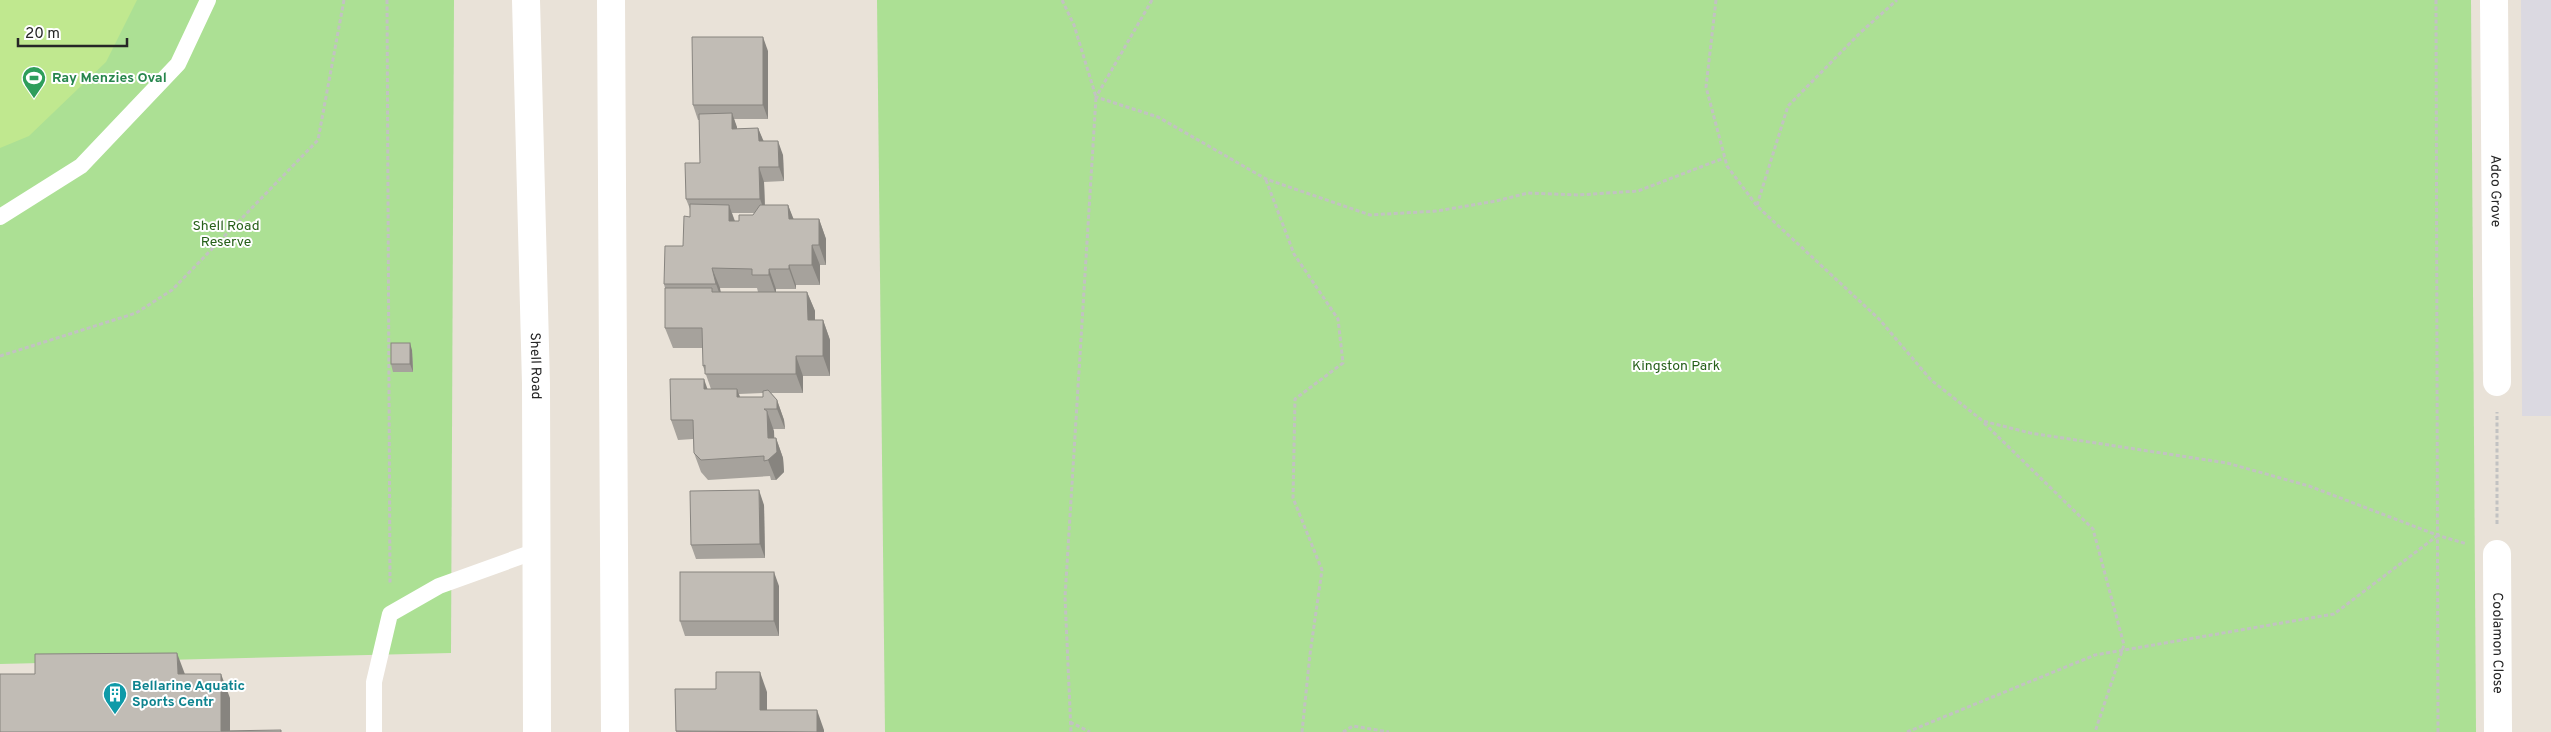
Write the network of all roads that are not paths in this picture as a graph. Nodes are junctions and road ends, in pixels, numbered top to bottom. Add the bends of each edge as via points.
1 (208, 0) edge
2 (526, 0) edge
3 (611, 0) edge
4 (2494, 0) edge
5 (0, 217) edge
6 (2497, 382) road end
7 (536, 551) junction
8 (2496, 554) road end
9 (374, 732) edge
10 (537, 732) edge
11 (615, 732) edge
12 (2498, 732) edge

1 - 5 lane via 178,64 87,160
2 - 7 street, Shell Road via 536,384
3 - 11 street
4 - 6 street, Adco Grove
7 - 9 lane via 439,586 390,614 374,682
7 - 10 street, Shell Road
8 - 12 street, Coolamon Close

